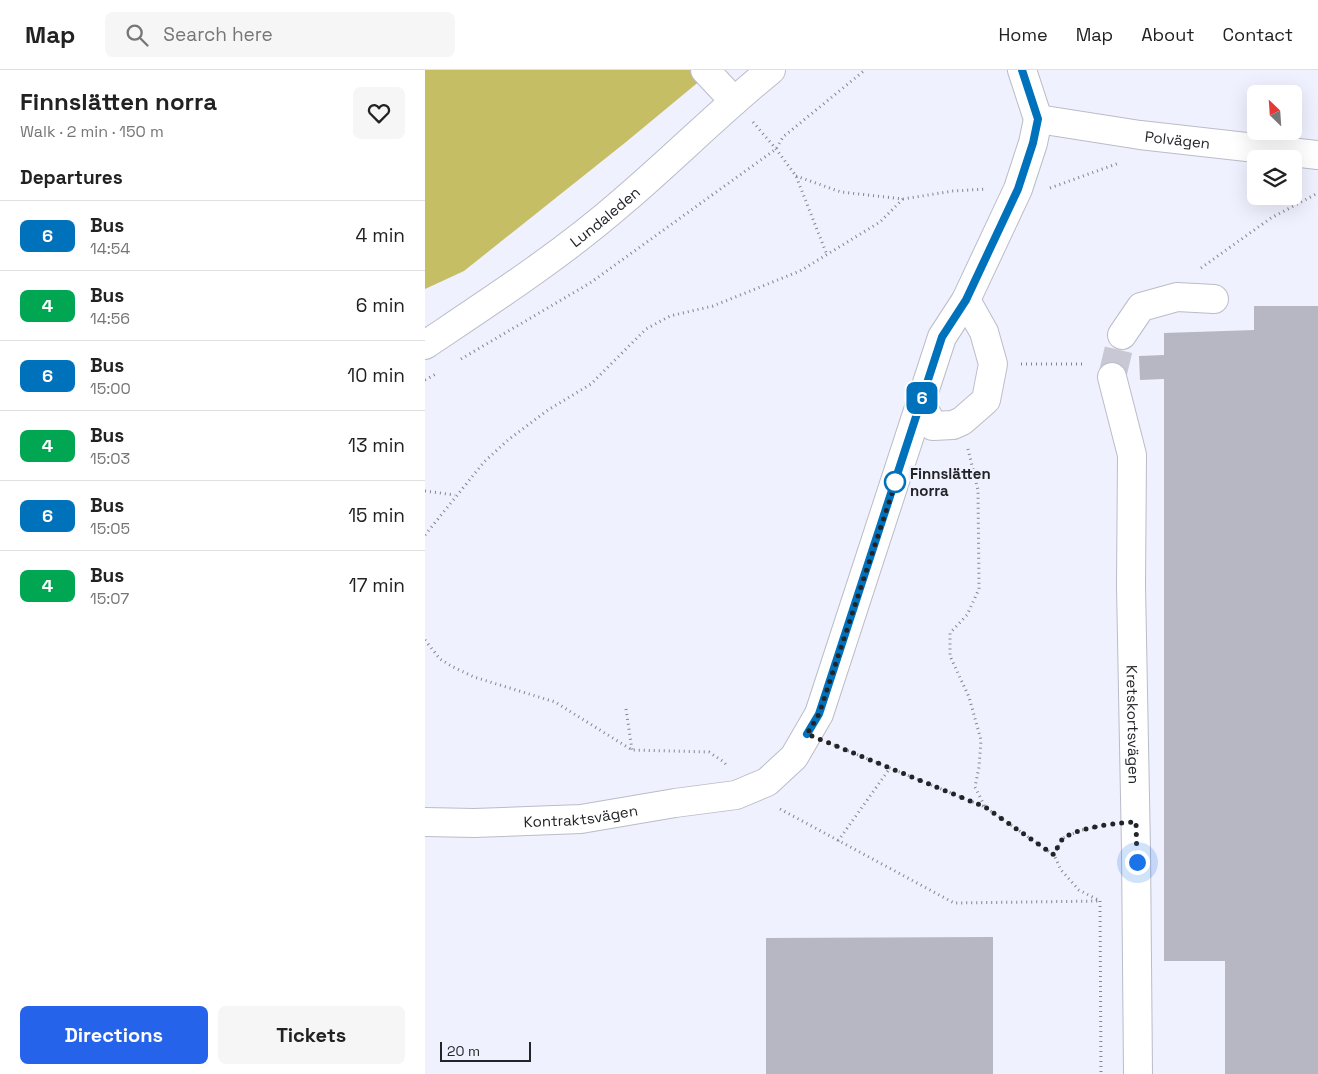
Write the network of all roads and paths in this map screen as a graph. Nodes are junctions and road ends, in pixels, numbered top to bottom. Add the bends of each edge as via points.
1 (705, 70) edge
2 (771, 70) edge
3 (865, 70) edge
4 (1022, 70) edge
5 (734, 100) junction
6 (1038, 119) junction
7 (776, 149) junction
8 (1318, 155) edge
9 (1123, 161) dead end
10 (796, 176) junction
11 (1018, 189) junction
12 (1318, 193) edge
13 (903, 199) junction
14 (827, 255) junction
15 (1177, 297) junction
16 (1214, 299) dead end
17 (966, 300) junction
18 (1122, 336) tunnel mouth
19 (425, 345) edge
20 (459, 360) dead end
21 (993, 364) junction
22 (442, 370) dead end
23 (1102, 370) joint
24 (425, 380) edge
25 (921, 402) junction
26 (962, 421) junction
27 (425, 491) edge
28 (456, 495) junction
29 (425, 535) edge
30 (425, 640) edge
31 (626, 709) dead end
32 (807, 734) junction
33 (632, 750) junction
34 (889, 768) junction
35 (741, 793) junction
36 (985, 807) junction
37 (425, 822) edge
38 (1136, 822) junction
39 (838, 841) junction
40 (1054, 855) junction
41 (1100, 901) junction
42 (1101, 1074) edge
43 (1138, 1074) edge

1 - 5 street
2 - 5 street, Lundaleden
3 - 7 path via 783,137
4 - 6 street
5 - 7 path
5 - 19 street, Lundaleden via 621,204 533,272
6 - 8 street, Polvägen via 1140,135
6 - 11 street
7 - 10 path
7 - 20 path via 590,283
9 - 11 path via 1044,190
10 - 13 path via 841,192
10 - 14 path
11 - 13 path via 953,191
11 - 17 street
12 - 15 path via 1271,218 1201,268
13 - 14 path via 880,222
14 - 28 path via 799,271 713,306 670,316 646,329 591,384 508,440
15 - 16 street
15 - 18 street via 1141,307
17 - 21 street via 984,332
17 - 25 street via 942,337
21 - 23 path
21 - 26 street via 986,400
22 - 24 path
23 - 38 street, Kretskortsvägen via 1132,455
25 - 26 street via 933,426
25 - 32 street via 819,714
26 - 36 path via 978,490 979,589 967,615 950,633 950,656 969,698 981,740 975,787
27 - 28 path
28 - 29 path
30 - 33 path via 440,659 453,667 474,677 555,702
31 - 33 path
32 - 34 path
32 - 35 street, Kontraktsvägen via 794,757 767,782
33 - 35 path via 709,752 724,762
34 - 36 path
34 - 39 path
35 - 37 street, Kontraktsvägen via 581,819
35 - 39 path
36 - 40 path
38 - 40 path via 1082,830 1063,838
38 - 43 street, Kretskortsvägen
39 - 41 path via 954,903
40 - 41 path via 1061,870 1079,890
41 - 42 path

